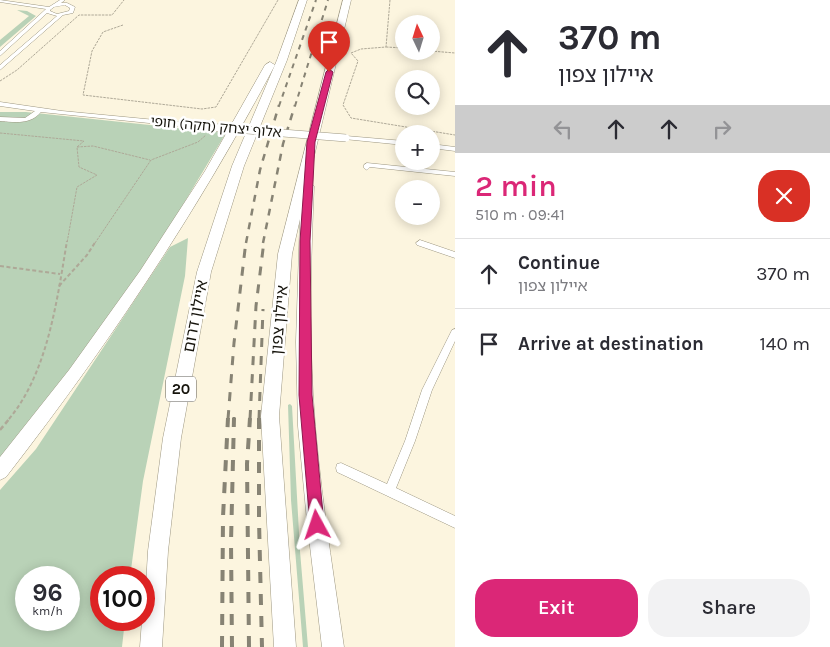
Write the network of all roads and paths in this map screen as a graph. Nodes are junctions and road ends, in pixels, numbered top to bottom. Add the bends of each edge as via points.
1 (63, 0) edge
2 (77, 0) edge
3 (124, 0) edge
4 (278, 0) edge
5 (303, 0) edge
6 (347, 0) edge
7 (390, 0) edge
8 (0, 1) edge
9 (72, 6) junction
10 (50, 8) junction
11 (299, 11) junction
12 (62, 15) junction
13 (123, 25) dead end
14 (386, 47) junction
15 (395, 48) edge
16 (1, 52) edge
17 (440, 52) edge
18 (455, 53) edge
19 (0, 68) edge
20 (0, 81) edge
21 (0, 104) edge
22 (0, 108) edge
23 (28, 108) junction
24 (39, 110) junction
25 (0, 119) edge
26 (208, 127) junction
27 (0, 133) edge
28 (455, 135) edge
29 (311, 142) junction
30 (395, 142) edge
31 (77, 147) junction
32 (440, 147) edge
33 (455, 149) edge
34 (152, 160) junction
35 (367, 168) dead end
36 (455, 174) edge
37 (420, 243) dead end
38 (455, 255) edge
39 (0, 266) edge
40 (61, 274) junction
41 (58, 286) junction
42 (455, 332) edge
43 (0, 430) edge
44 (341, 468) dead end
45 (0, 471) edge
46 (389, 491) junction
47 (455, 522) edge
48 (151, 647) edge
49 (285, 647) edge
50 (333, 647) edge

1 - 10 street
2 - 9 street
3 - 20 path via 112,15 79,16
4 - 13 path via 216,107 202,109 83,95 92,51 103,32
5 - 11 highway, איילון דרום / 20
6 - 29 highway, איילון צפון
7 - 14 path
8 - 10 street
9 - 10 street via 61,4
9 - 12 street via 72,10
10 - 12 street via 50,14
10 - 16 street
11 - 45 highway via 232,136 158,255 53,406
11 - 48 highway, איילון דרום / 20 via 238,166 204,272 172,438 158,551
12 - 19 street
14 - 15 path
14 - 28 path via 351,53 358,61 343,105 351,118
17 - 18 path
21 - 23 street, אלוף יצחק (חקה) חופי
22 - 23 street, אלוף יצחק (חקה) חופי
23 - 24 street, אלוף יצחק (חקה) חופי
24 - 25 street via 24,121
24 - 26 street, אלוף יצחק (חקה) חופי
26 - 30 street, אלוף יצחק (חקה) חופי, bridge
26 - 34 path via 205,137 198,142
27 - 31 path via 84,141
29 - 49 highway, איילון צפון via 285,254 270,416
29 - 50 highway via 305,241 305,395
31 - 34 path via 93,146
31 - 40 path via 79,167 97,175 76,188
32 - 33 street
34 - 41 path via 87,255
35 - 36 street via 367,165
37 - 38 street
39 - 40 path
40 - 41 path
41 - 43 path via 36,374 19,407
42 - 46 street via 427,390
44 - 46 street
46 - 47 street

